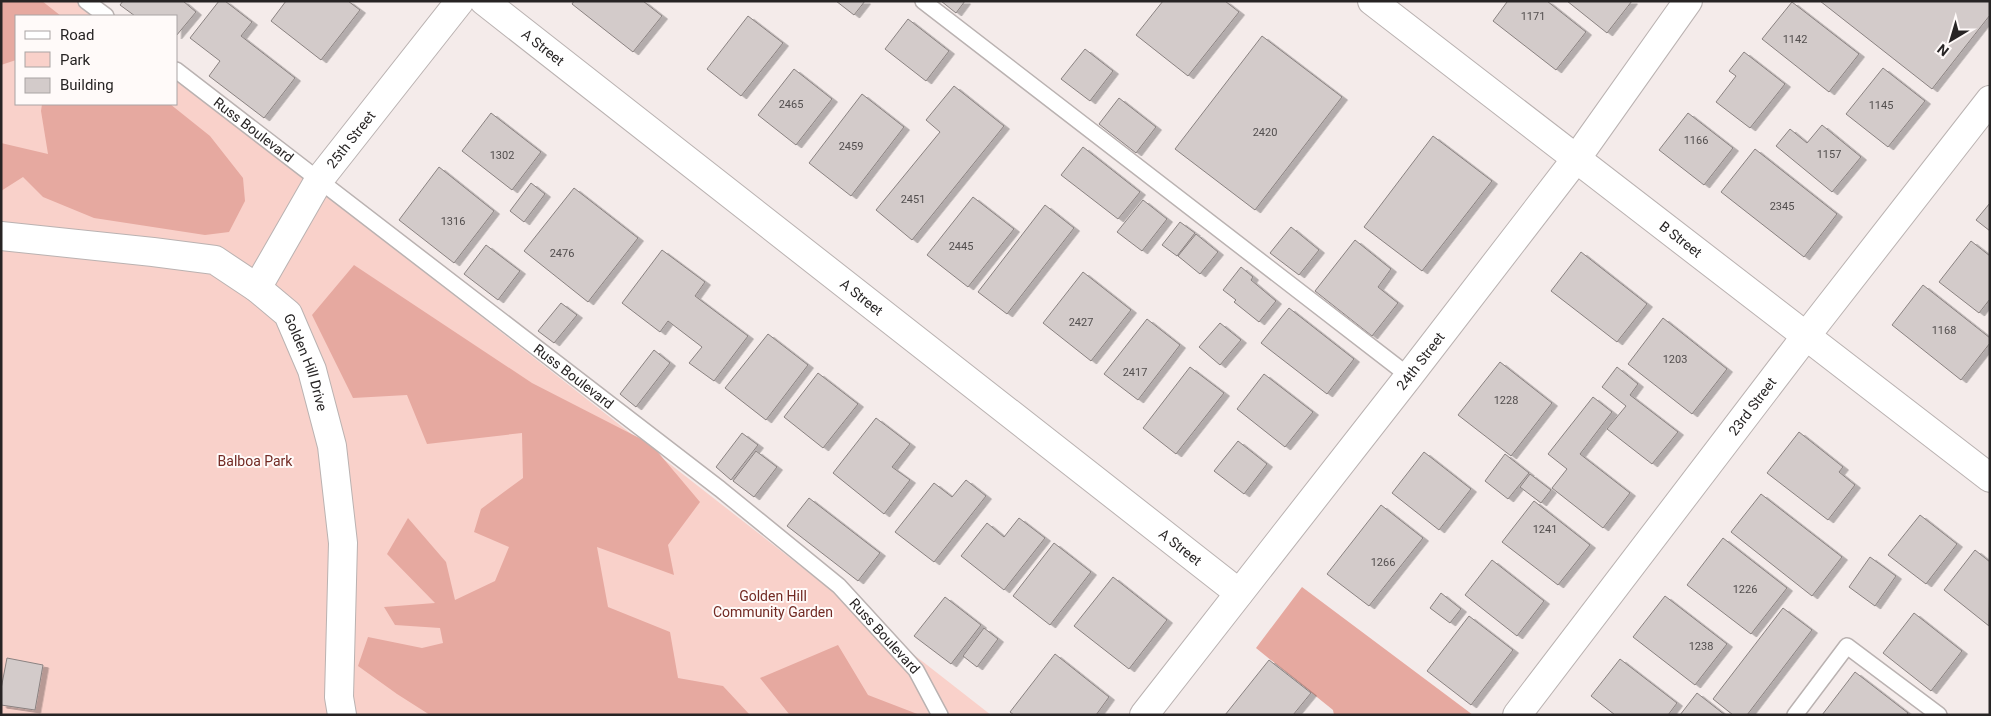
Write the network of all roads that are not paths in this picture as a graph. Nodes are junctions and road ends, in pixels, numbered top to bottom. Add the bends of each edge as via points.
1 (86, 1) edge
2 (460, 1) edge
3 (484, 1) edge
4 (923, 1) edge
5 (1372, 1) edge
6 (1688, 1) edge
7 (105, 15) edge
8 (178, 72) edge
9 (1990, 100) edge
10 (1576, 159) junction
11 (319, 180) junction
12 (1, 236) edge
13 (258, 288) junction
14 (1806, 336) junction
15 (1409, 376) junction
16 (1990, 478) edge
17 (1239, 593) junction
18 (342, 715) edge
19 (940, 715) edge
20 (1144, 715) edge
21 (1517, 715) edge
22 (1795, 715) edge
23 (1939, 715) edge

1 - 7 lane
2 - 11 street, 25th Street
3 - 17 street, A Street
4 - 15 lane
5 - 10 street, B Street
6 - 10 street, 24th Street
8 - 11 lane, Russ Boulevard
9 - 14 street, 23rd Street
10 - 14 street, B Street
10 - 15 street, 24th Street
11 - 13 street, 25th Street
11 - 19 lane, Russ Boulevard via 720,489 839,586 916,670
12 - 13 street, Golden Hill Drive via 215,260
13 - 18 street, Golden Hill Drive via 288,314 312,370 332,446 343,543 338,697
14 - 16 street, B Street
14 - 21 street, 23rd Street
15 - 17 street, 24th Street
17 - 20 street, 24th Street
22 - 23 lane via 1848,646

